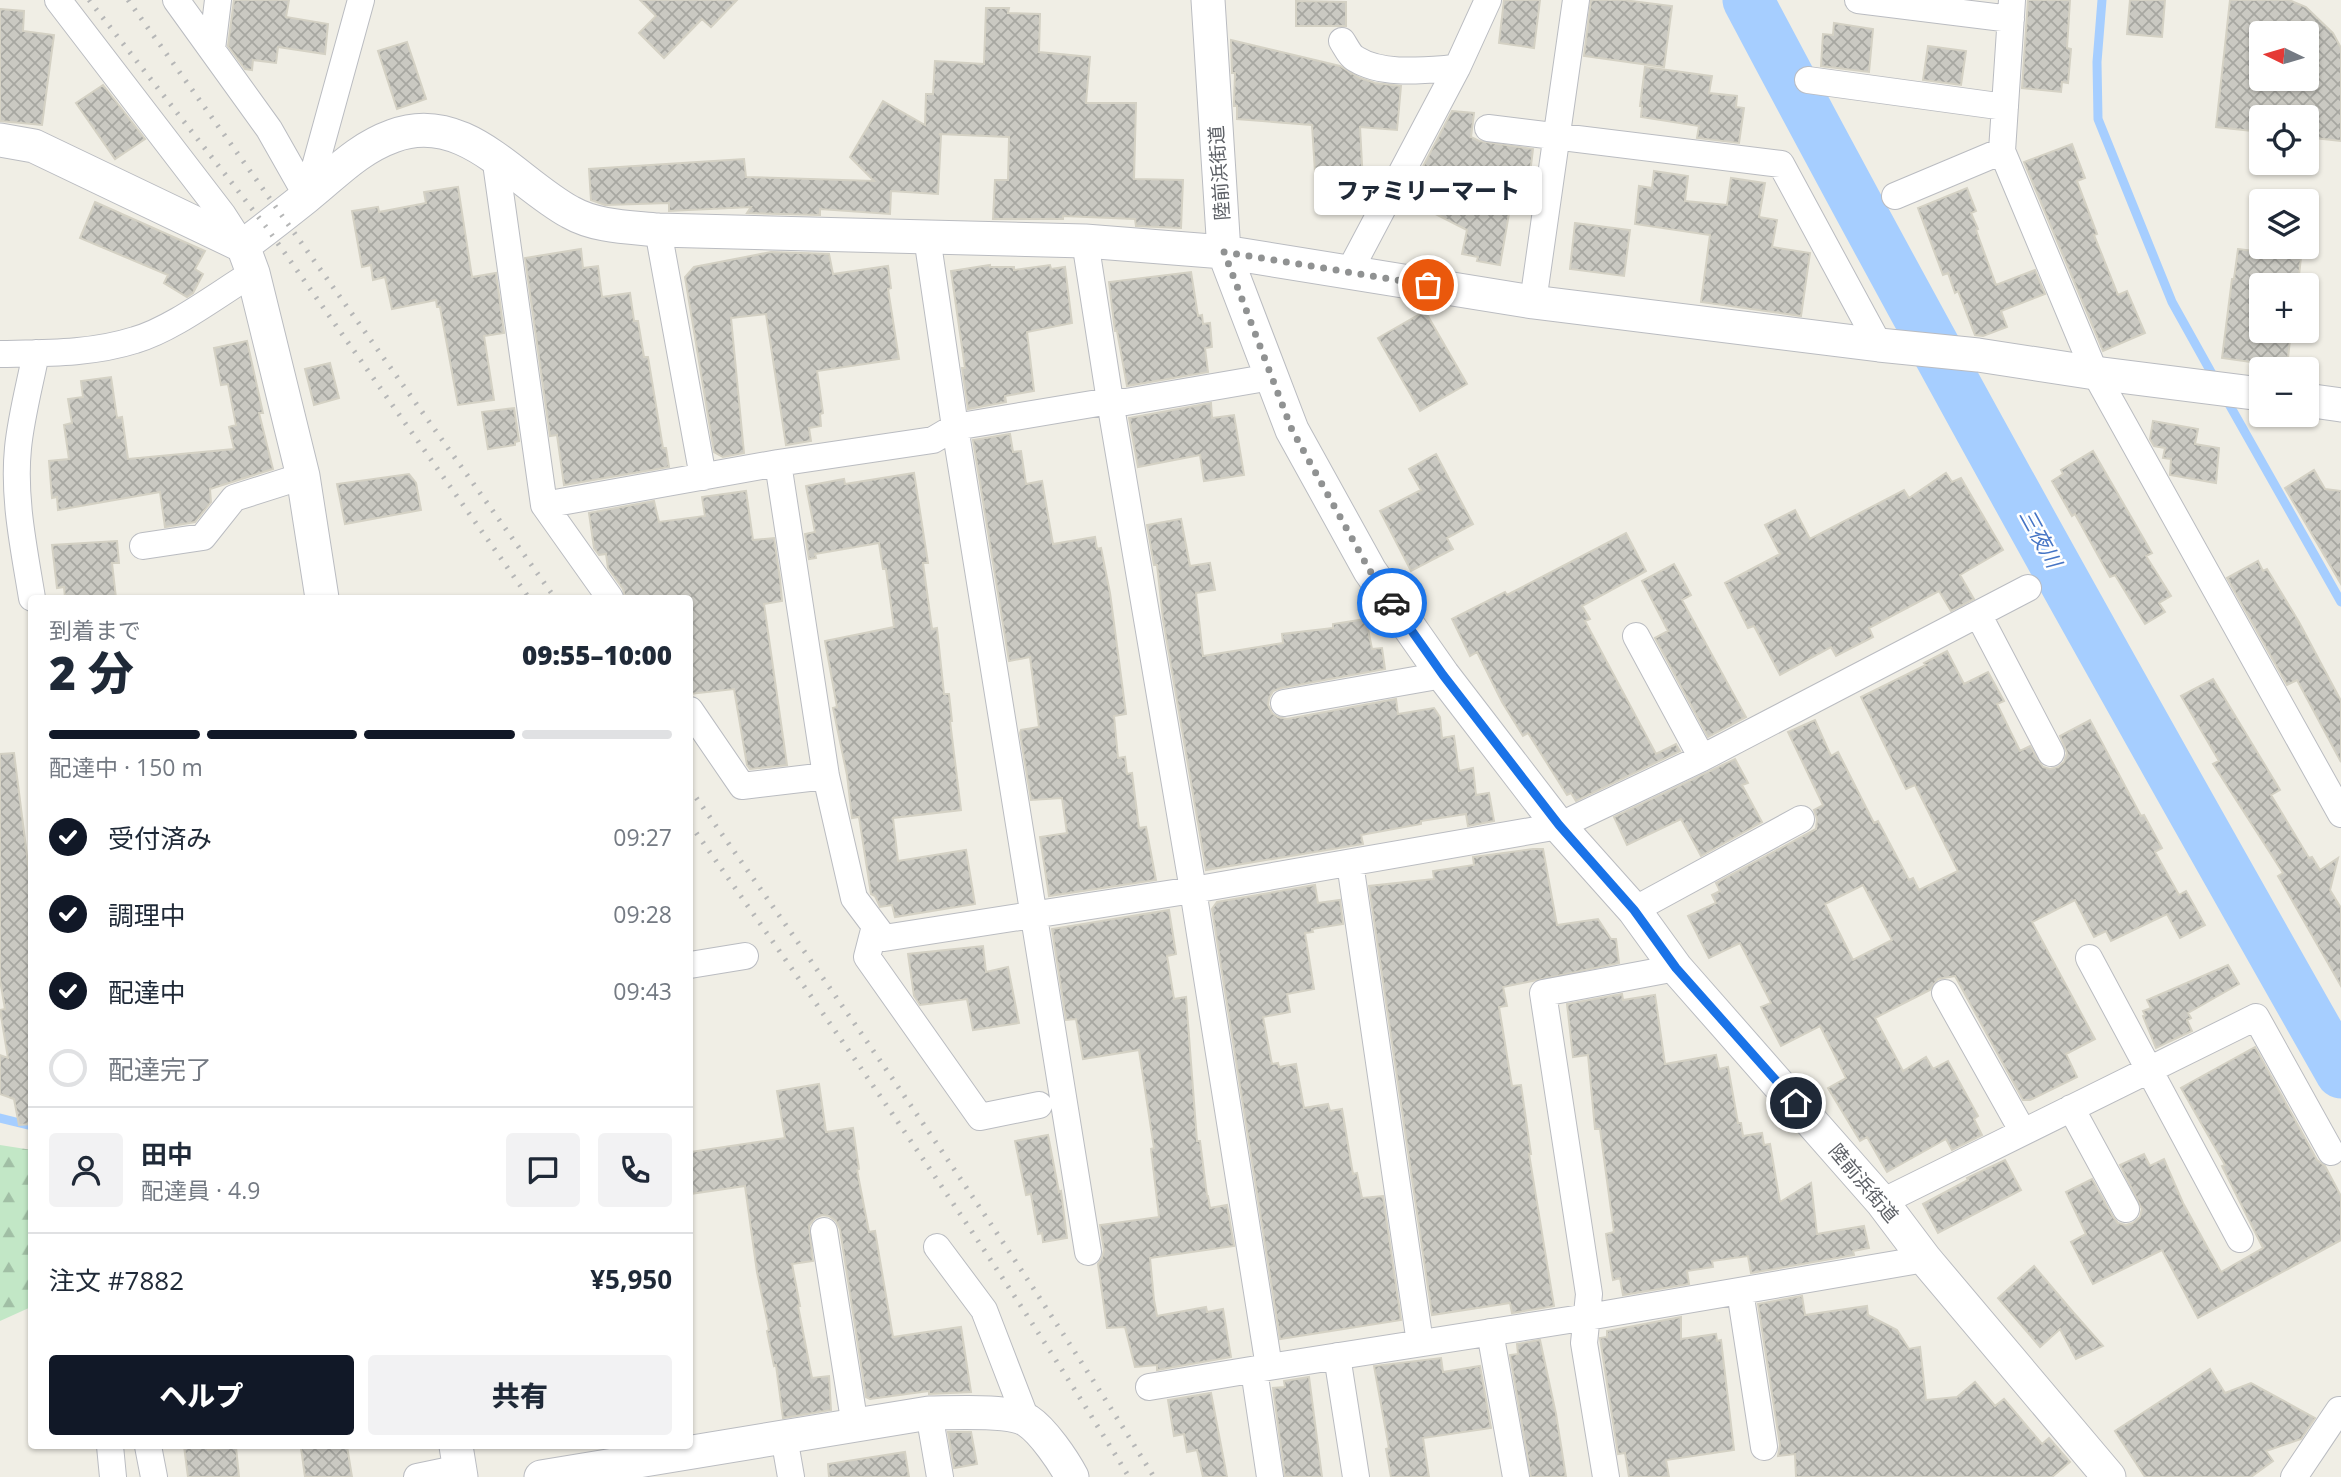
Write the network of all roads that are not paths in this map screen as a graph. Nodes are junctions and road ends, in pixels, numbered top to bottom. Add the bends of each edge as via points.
1 (58, 0) edge
2 (176, 0) edge
3 (218, 0) edge
4 (361, 0) edge
5 (1208, 0) edge
6 (1488, 0) edge
7 (1576, 0) edge
8 (1858, 0) edge
9 (2011, 10) edge
10 (1342, 41) dead end
11 (212, 49) junction
12 (1457, 68) junction
13 (1808, 80) dead end
14 (2005, 107) junction
15 (1488, 128) dead end
16 (1557, 135) junction
17 (0, 140) edge
18 (2002, 151) junction
19 (495, 156) junction
20 (1895, 196) dead end
21 (307, 197) junction
22 (658, 230) junction
23 (927, 237) junction
24 (1086, 242) junction
25 (1224, 252) junction
26 (248, 259) junction
27 (1349, 272) junction
28 (1533, 302) junction
29 (1879, 345) junction
30 (36, 353) junction
31 (0, 354) edge
32 (2095, 373) junction
33 (1271, 377) junction
34 (2249, 393) edge
35 (1110, 401) junction
36 (2319, 402) edge
37 (2341, 405) edge
38 (955, 427) junction
39 (778, 463) junction
40 (303, 476) junction
41 (703, 477) junction
42 (544, 505) junction
43 (143, 546) dead end
44 (2028, 588) dead end
45 (32, 595) edge
46 (322, 595) edge
47 (608, 595) edge
48 (1978, 614) junction
49 (1636, 636) dead end
50 (1443, 675) junction
51 (1284, 703) dead end
52 (693, 714) edge
53 (2050, 753) dead end
54 (1702, 758) junction
55 (826, 776) junction
56 (2341, 814) edge
57 (1801, 819) dead end
58 (1559, 825) junction
59 (1350, 863) junction
60 (1193, 890) junction
61 (1634, 910) junction
62 (1034, 914) junction
63 (875, 926) junction
64 (745, 957) dead end
65 (2089, 958) dead end
66 (693, 965) edge
67 (1676, 968) junction
68 (1945, 993) dead end
69 (2150, 1069) junction
70 (1039, 1105) dead end
71 (2071, 1108) junction
72 (2023, 1132) junction
73 (2331, 1152) dead end
74 (1882, 1202) junction
75 (2126, 1209) dead end
76 (824, 1231) dead end
77 (2240, 1239) dead end
78 (937, 1247) dead end
79 (1088, 1252) dead end
80 (1925, 1259) junction
81 (1740, 1291) junction
82 (1588, 1317) junction
83 (1490, 1332) junction
84 (1420, 1343) junction
85 (1337, 1356) junction
86 (1261, 1368) junction
87 (1149, 1387) dead end
88 (2339, 1409) dead end
89 (929, 1413) junction
90 (1026, 1419) junction
91 (855, 1426) junction
92 (785, 1437) junction
93 (693, 1447) edge
94 (1764, 1447) dead end
95 (110, 1449) edge
96 (149, 1449) edge
97 (674, 1449) edge
98 (619, 1455) edge
99 (459, 1464) edge
100 (113, 1477) edge
101 (154, 1477) edge
102 (417, 1477) edge
103 (541, 1477) edge
104 (791, 1477) edge
105 (940, 1477) edge
106 (1072, 1477) edge
107 (1270, 1477) edge
108 (1356, 1477) edge
109 (1516, 1477) edge
110 (1606, 1477) edge
111 (2109, 1477) edge
112 (2294, 1477) edge

1 - 26 street via 223,215
2 - 11 street
3 - 11 street
4 - 21 street
5 - 25 street, 陸前浜街道
6 - 12 street
7 - 16 street
8 - 9 street
9 - 14 street
10 - 12 street via 1354,59 1379,67
11 - 21 street via 269,129
12 - 27 street
13 - 14 street
14 - 18 street
15 - 16 street
16 - 28 street
16 - 29 street via 1781,164
17 - 26 street via 34,146
18 - 20 street
18 - 32 street
19 - 21 street via 445,133 414,129 348,160
19 - 22 street via 571,213 607,225
19 - 42 street
21 - 26 street
22 - 23 street
22 - 41 street
23 - 24 street
23 - 38 street
24 - 25 street
24 - 35 street
25 - 27 street
25 - 33 street, 陸前浜街道
26 - 30 street via 175,321 136,340 86,351
26 - 40 street
27 - 28 street
28 - 29 street
29 - 32 street
30 - 31 street
30 - 45 street via 17,472
32 - 34 street
32 - 56 street
33 - 35 street
33 - 50 street, 陸前浜街道 via 1292,430 1370,571
35 - 38 street
35 - 60 street
36 - 37 street
38 - 39 street via 933,440
38 - 62 street
39 - 41 street
39 - 55 street
40 - 43 street via 233,498 203,537
40 - 46 street
41 - 42 street
42 - 47 street
44 - 48 street
48 - 53 street
48 - 54 street
49 - 54 street
50 - 51 street
50 - 58 street, 陸前浜街道
52 - 55 street via 742,786
54 - 58 street
55 - 63 street via 854,898
57 - 61 street
58 - 59 street
58 - 61 street, 陸前浜街道
59 - 60 street
59 - 84 street
60 - 62 street
60 - 86 street
61 - 67 street, 陸前浜街道
62 - 63 street via 884,938
62 - 79 street
63 - 70 street via 867,957 980,1117
64 - 66 street
65 - 69 street
67 - 74 street, 陸前浜街道
67 - 82 street via 1543,993 1589,1294
68 - 72 street
69 - 71 street
69 - 73 street via 2256,1017
69 - 77 street
71 - 72 street
71 - 75 street
72 - 74 street
74 - 80 street, 陸前浜街道
76 - 91 street
78 - 90 street via 984,1310
80 - 81 street
80 - 111 street, 陸前浜街道
81 - 82 street
81 - 94 street
82 - 83 street
82 - 110 street via 1584,1343
83 - 84 street
83 - 109 street
84 - 85 street
85 - 86 street
85 - 108 street
86 - 87 street
86 - 107 street
88 - 112 street
89 - 90 street via 987,1412
89 - 91 street
89 - 105 street
90 - 106 street via 1061,1457
91 - 92 street
92 - 93 street
92 - 104 street
95 - 100 street
96 - 101 street
97 - 98 street
98 - 103 street
99 - 102 street

